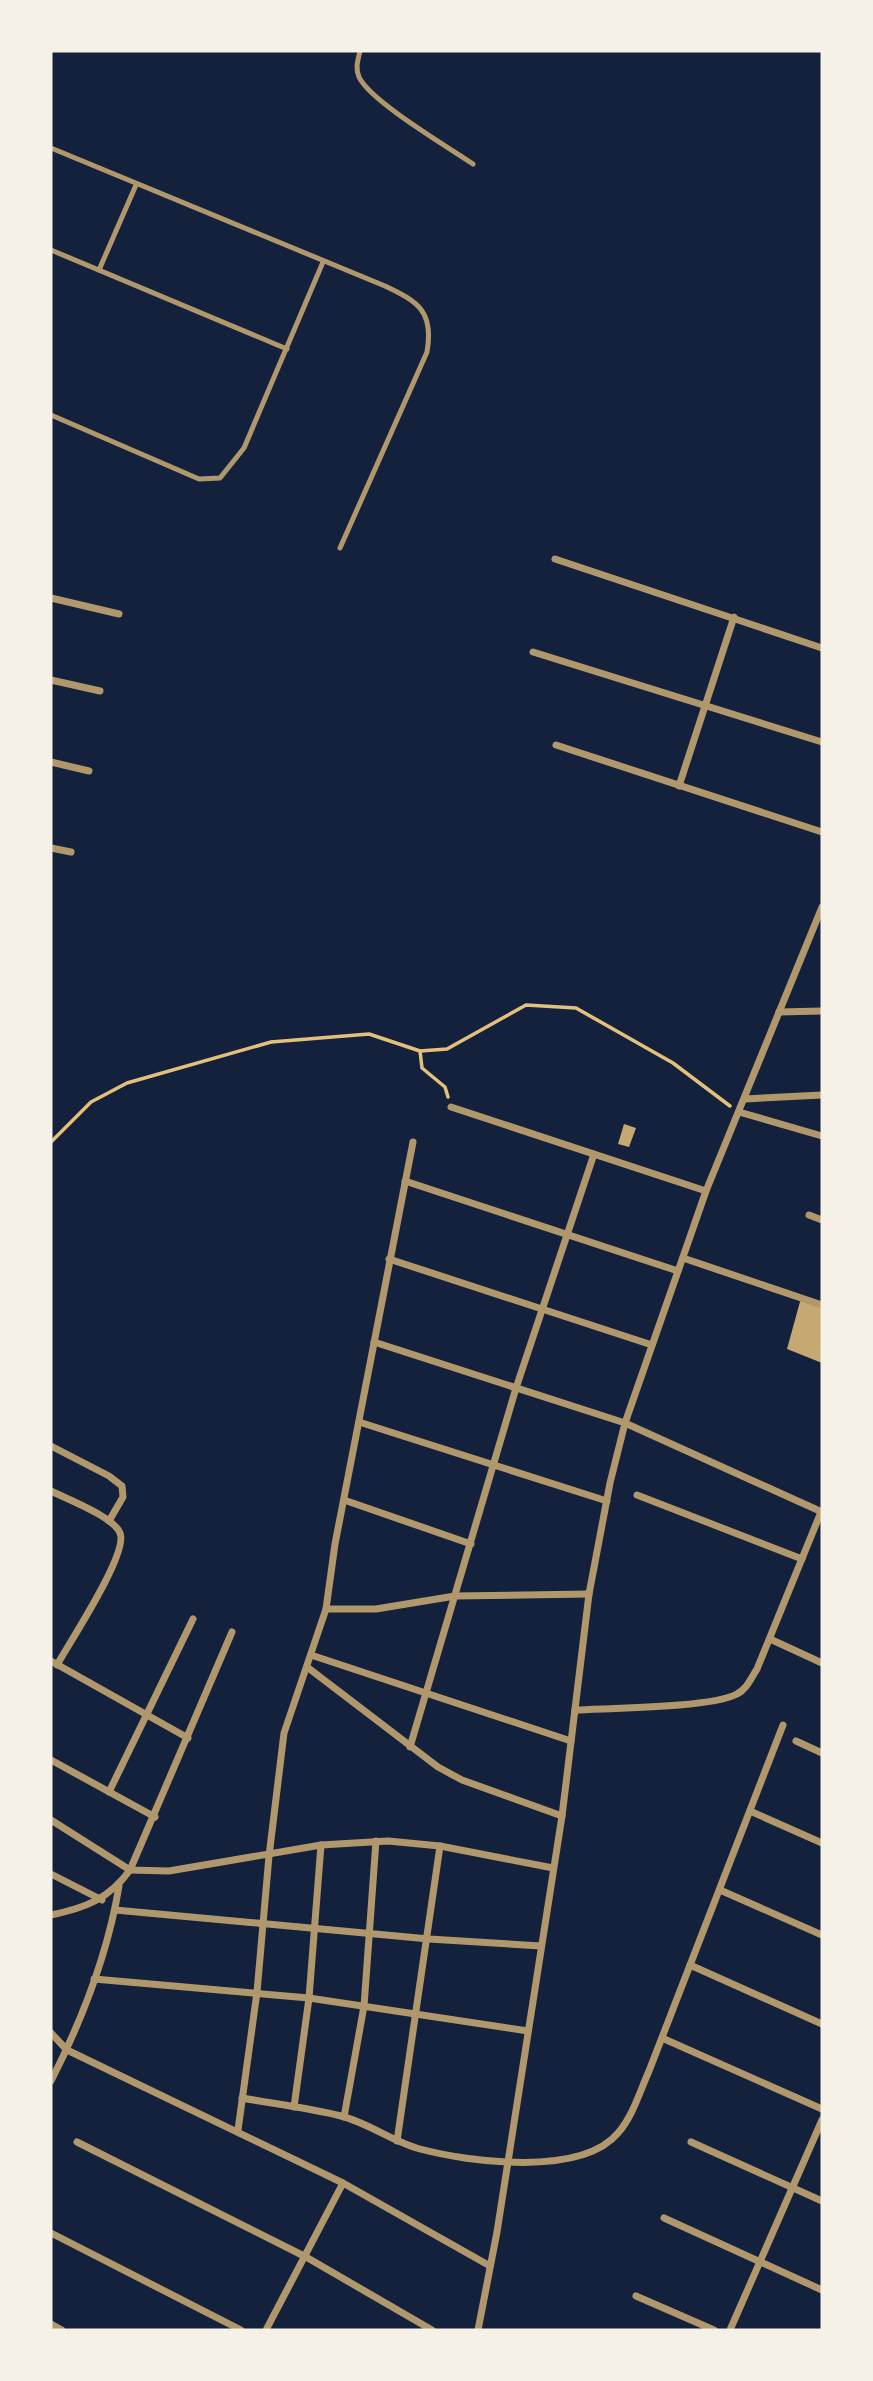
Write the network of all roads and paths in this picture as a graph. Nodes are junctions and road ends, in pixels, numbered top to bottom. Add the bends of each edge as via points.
1 (360, 51) edge
2 (51, 149) edge
3 (473, 164) dead end
4 (136, 185) junction
5 (51, 250) edge
6 (323, 262) junction
7 (99, 270) junction
8 (287, 349) junction
9 (51, 415) edge
10 (340, 548) dead end
11 (555, 559) dead end
12 (51, 598) edge
13 (119, 614) dead end
14 (734, 617) junction
15 (822, 648) edge
16 (533, 652) dead end
17 (51, 680) edge
18 (100, 691) dead end
19 (703, 705) junction
20 (822, 742) edge
21 (555, 745) dead end
22 (51, 762) edge
23 (89, 771) dead end
24 (679, 786) junction
25 (822, 832) edge
26 (51, 848) edge
27 (71, 852) dead end
28 (822, 907) edge
29 (812, 930) junction
30 (822, 930) edge
31 (822, 1010) edge
32 (779, 1012) junction
33 (420, 1051) junction
34 (822, 1095) edge
35 (744, 1098) junction
36 (451, 1107) joint
37 (739, 1112) junction
38 (822, 1136) edge
39 (51, 1142) edge
40 (413, 1142) dead end
41 (594, 1154) junction
42 (405, 1181) junction
43 (706, 1191) junction
44 (809, 1215) dead end
45 (822, 1220) edge
46 (568, 1234) junction
47 (682, 1258) junction
48 (389, 1259) junction
49 (678, 1271) junction
50 (822, 1305) edge
51 (541, 1309) junction
52 (374, 1342) junction
53 (652, 1345) junction
54 (516, 1388) junction
55 (359, 1422) junction
56 (625, 1423) junction
57 (51, 1446) edge
58 (494, 1464) junction
59 (51, 1491) edge
60 (637, 1495) dead end
61 (344, 1500) junction
62 (607, 1501) junction
63 (822, 1512) edge
64 (109, 1521) junction
65 (471, 1544) junction
66 (802, 1559) junction
67 (589, 1594) junction
68 (456, 1596) junction
69 (326, 1609) junction
70 (193, 1619) dead end
71 (232, 1632) dead end
72 (770, 1639) junction
73 (311, 1655) junction
74 (54, 1663) edge
75 (822, 1663) edge
76 (307, 1667) junction
77 (428, 1693) junction
78 (575, 1710) junction
79 (146, 1716) junction
80 (783, 1725) dead end
81 (188, 1738) junction
82 (571, 1741) junction
83 (796, 1741) dead end
84 (410, 1747) junction
85 (822, 1753) edge
86 (51, 1760) edge
87 (109, 1792) junction
88 (750, 1811) junction
89 (562, 1816) junction
90 (155, 1817) junction
91 (51, 1821) edge
92 (376, 1841) junction
93 (822, 1843) edge
94 (321, 1845) junction
95 (440, 1846) junction
96 (269, 1856) junction
97 (554, 1868) junction
98 (130, 1870) junction
99 (51, 1874) edge
100 (119, 1886) junction
101 (720, 1889) junction
102 (102, 1900) junction
103 (115, 1910) junction
104 (51, 1915) edge
105 (263, 1924) junction
106 (316, 1929) junction
107 (369, 1934) junction
108 (822, 1935) edge
109 (429, 1939) junction
110 (541, 1946) junction
111 (690, 1965) junction
112 (94, 1979) junction
113 (257, 1992) junction
114 (309, 1998) junction
115 (364, 2006) junction
116 (417, 2014) junction
117 (822, 2024) edge
118 (528, 2031) junction
119 (51, 2033) edge
120 (662, 2038) junction
121 (67, 2050) junction
122 (51, 2081) edge
123 (242, 2098) junction
124 (294, 2107) junction
125 (822, 2109) edge
126 (344, 2117) junction
127 (822, 2120) edge
128 (237, 2130) junction
129 (76, 2141) dead end
130 (397, 2141) junction
131 (691, 2142) dead end
132 (508, 2162) junction
133 (343, 2183) junction
134 (792, 2188) junction
135 (822, 2201) edge
136 (664, 2218) dead end
137 (51, 2233) edge
138 (306, 2257) junction
139 (760, 2262) junction
140 (490, 2266) junction
141 (822, 2290) edge
142 (636, 2296) dead end
143 (51, 2325) edge
144 (62, 2330) edge
145 (241, 2330) edge
146 (266, 2330) edge
147 (432, 2330) edge
148 (478, 2330) edge
149 (714, 2330) edge
150 (730, 2330) edge

1 - 3 lane via 356,70 375,96
2 - 4 lane
4 - 6 lane
4 - 7 lane
5 - 7 lane
6 - 8 lane
6 - 10 lane via 411,298 429,321 430,335 427,352
7 - 8 lane
8 - 9 lane via 244,448 227,473 210,480
11 - 14 street
12 - 13 street
14 - 15 street
14 - 19 street
16 - 19 street
17 - 18 street
19 - 20 street
19 - 24 street
21 - 24 street
22 - 23 street
24 - 25 street
26 - 27 street
28 - 29 street
29 - 30 street
29 - 32 street
31 - 32 street
32 - 35 street
33 - 36 path via 422,1068 445,1087
33 - 37 path via 447,1049 526,1005 576,1008 673,1063
33 - 39 path via 369,1034 271,1042 127,1083 91,1102
34 - 35 street
35 - 37 street
36 - 41 street
37 - 38 street
37 - 43 street
40 - 42 street
41 - 43 street
41 - 46 street
42 - 46 street
42 - 48 street
43 - 47 street
44 - 45 street
46 - 49 street
46 - 51 street
47 - 49 street
47 - 50 street
48 - 51 street
48 - 52 street
49 - 53 street
51 - 53 street
51 - 54 street
52 - 54 street
52 - 55 street
53 - 56 street
54 - 56 street
54 - 58 street
55 - 58 street
55 - 61 street
56 - 62 street
56 - 63 street
57 - 64 street via 122,1486 123,1497
58 - 62 street
58 - 65 street
59 - 64 street
60 - 66 street
61 - 65 street
61 - 69 street
62 - 67 street
63 - 66 street
64 - 74 street via 120,1532 118,1552
65 - 68 street
66 - 72 street
67 - 68 street
67 - 78 street
68 - 69 street via 376,1609
68 - 77 street
69 - 73 street
70 - 79 street
71 - 81 street
72 - 75 street
72 - 78 street via 757,1669 734,1696
73 - 76 street
73 - 77 street
74 - 79 street
76 - 84 street
76 - 96 street via 284,1733
77 - 82 street
77 - 84 street
78 - 82 street
79 - 81 street
79 - 87 street
80 - 88 street
81 - 90 street
82 - 89 street
83 - 85 street
84 - 89 street via 462,1780
86 - 87 street
87 - 90 street
88 - 93 street
88 - 101 street
89 - 97 street
90 - 98 street
91 - 98 street
92 - 94 street
92 - 95 street
92 - 107 street
94 - 96 street
94 - 106 street
95 - 97 street
95 - 109 street
96 - 98 street via 169,1871
96 - 105 street
97 - 110 street
98 - 100 street
99 - 102 street
100 - 102 street
100 - 103 street
101 - 108 street
101 - 111 street
102 - 104 street
103 - 105 street
103 - 112 street
105 - 106 street
105 - 113 street
106 - 107 street
106 - 114 street
107 - 109 street
107 - 115 street
109 - 110 street
109 - 116 street
110 - 118 street
111 - 117 street
111 - 120 street
112 - 113 street
112 - 121 street
113 - 114 street
113 - 123 street
114 - 115 street
114 - 124 street
115 - 116 street
115 - 126 street
116 - 118 street
116 - 130 street
118 - 132 street
119 - 121 street
120 - 125 street
120 - 132 street via 617,2134 596,2149 565,2158
121 - 122 street
121 - 128 street
123 - 124 street
123 - 128 street
124 - 126 street
126 - 130 street
127 - 134 street
128 - 133 street
129 - 138 street
130 - 132 street
131 - 134 street
132 - 140 street
133 - 138 street
133 - 140 street
134 - 135 street
134 - 139 street
136 - 139 street
137 - 145 street
138 - 146 street
138 - 147 street
139 - 141 street
139 - 150 street
140 - 148 street
142 - 149 street
143 - 144 street

